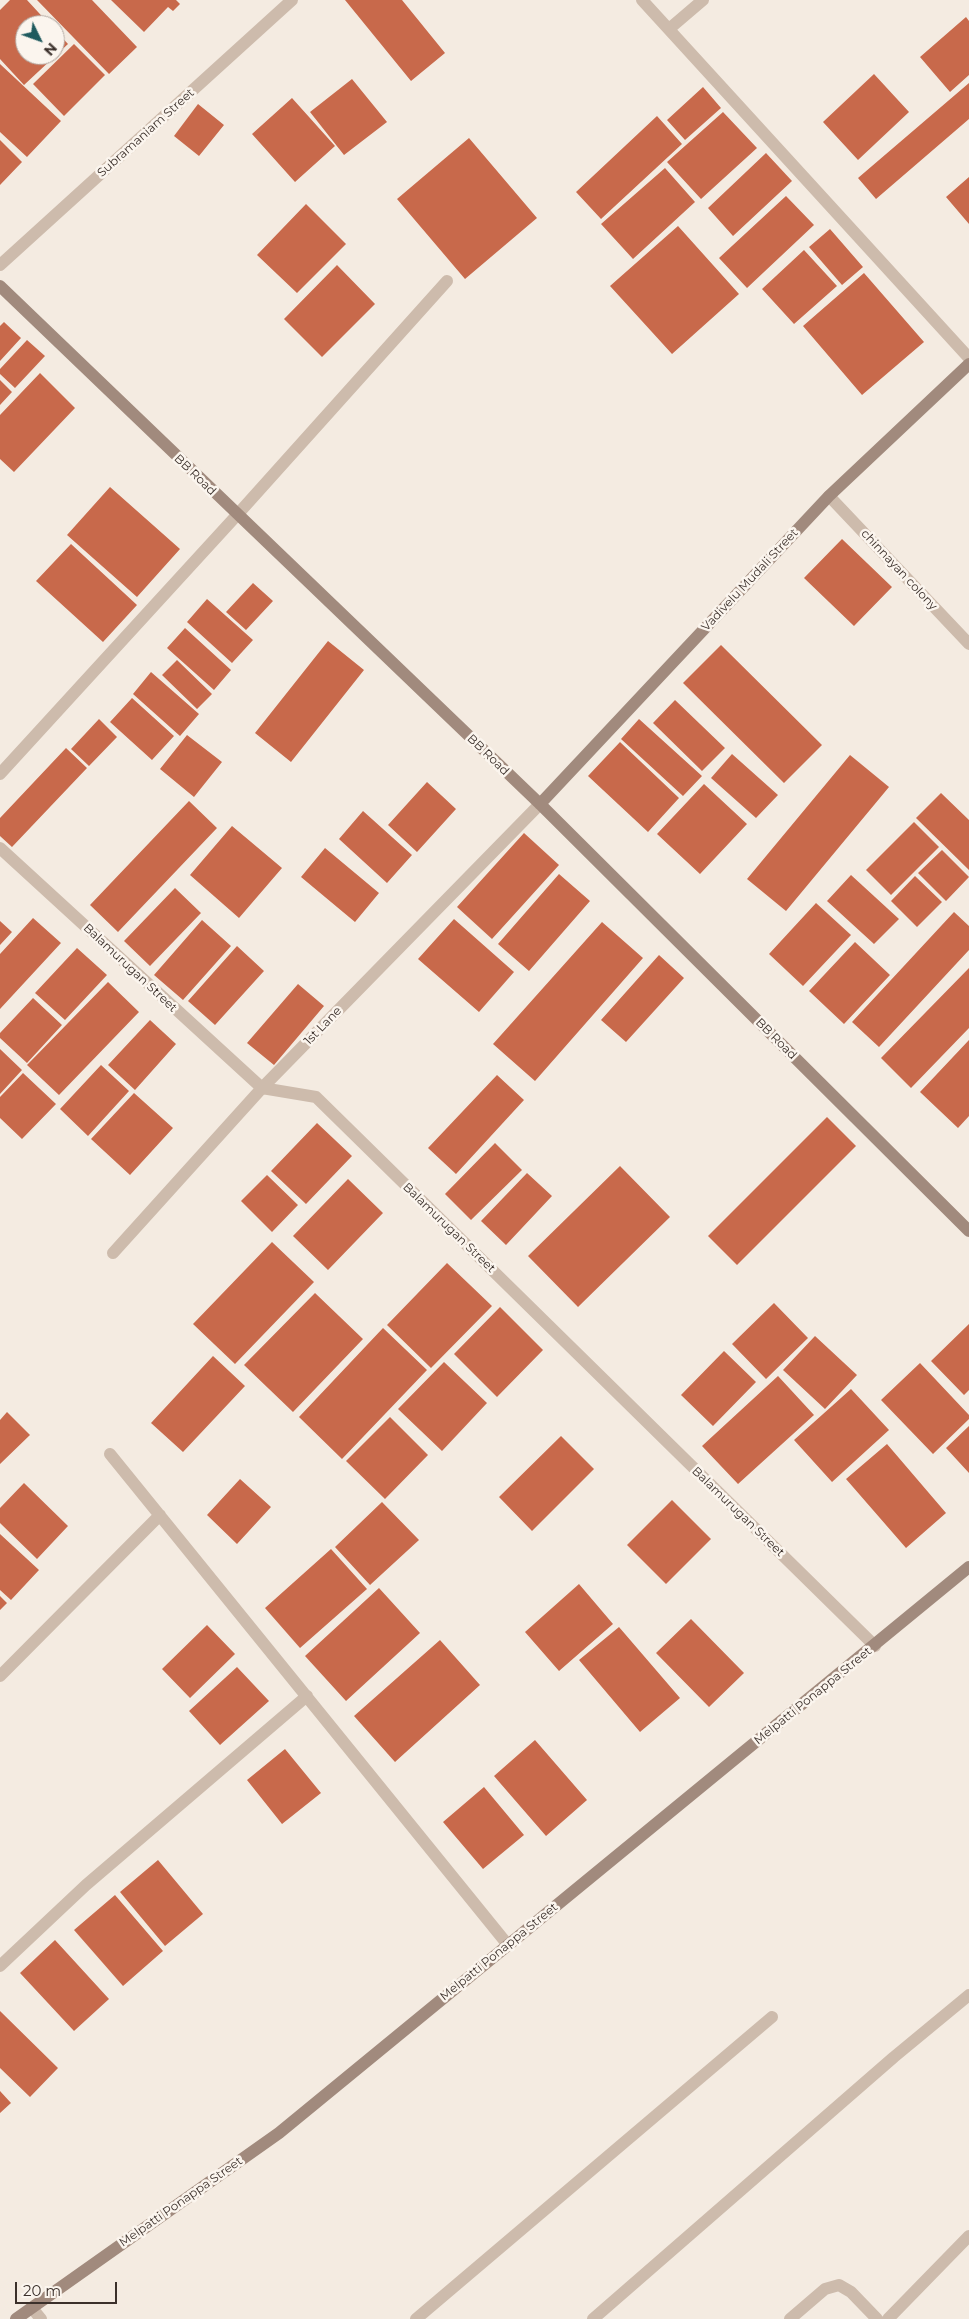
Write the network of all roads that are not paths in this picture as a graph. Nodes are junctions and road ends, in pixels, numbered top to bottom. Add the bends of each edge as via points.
1 (292, 0) edge
2 (642, 0) edge
3 (703, 0) edge
4 (669, 29) junction
5 (0, 265) edge
6 (447, 281) dead end
7 (0, 286) edge
8 (969, 358) edge
9 (969, 364) edge
10 (828, 496) junction
11 (237, 515) junction
12 (969, 644) edge
13 (0, 774) edge
14 (540, 804) junction
15 (0, 848) edge
16 (262, 1088) junction
17 (969, 1231) edge
18 (112, 1253) dead end
19 (110, 1454) dead end
20 (160, 1515) junction
21 (969, 1567) edge
22 (875, 1646) junction
23 (0, 1676) edge
24 (307, 1696) junction
25 (508, 1945) junction
26 (0, 1966) edge
27 (969, 1995) edge
28 (772, 2017) dead end
29 (969, 2236) edge
30 (32, 2308) junction
31 (16, 2319) edge
32 (42, 2319) edge
33 (416, 2319) edge
34 (593, 2319) edge
35 (790, 2319) edge
36 (877, 2319) edge
37 (888, 2319) edge

1 - 5 street, Subramaniam Street
2 - 4 street
3 - 4 street
4 - 8 street
6 - 11 street
7 - 11 street, BB Road
9 - 10 street, Vadivelu Mudali Street
10 - 12 street, chinnayan colony
10 - 14 street, Vadivelu Mudali Street
11 - 13 street
11 - 14 street, BB Road
14 - 16 street, 1st Lane
14 - 17 street, BB Road
15 - 16 street, Balamurugan Street
16 - 18 street, 1st Lane
16 - 22 street, Balamurugan Street via 316,1097
19 - 20 street
20 - 23 street
20 - 24 street
21 - 22 street, Melpatti Ponappa Street
22 - 25 street, Melpatti Ponappa Street
24 - 25 street
24 - 26 street via 86,1886
25 - 30 street, Melpatti Ponappa Street via 278,2133
27 - 34 street
28 - 33 street
29 - 37 street
30 - 31 street, Melpatti Ponappa Street
30 - 32 street
35 - 36 street via 825,2289 839,2284

